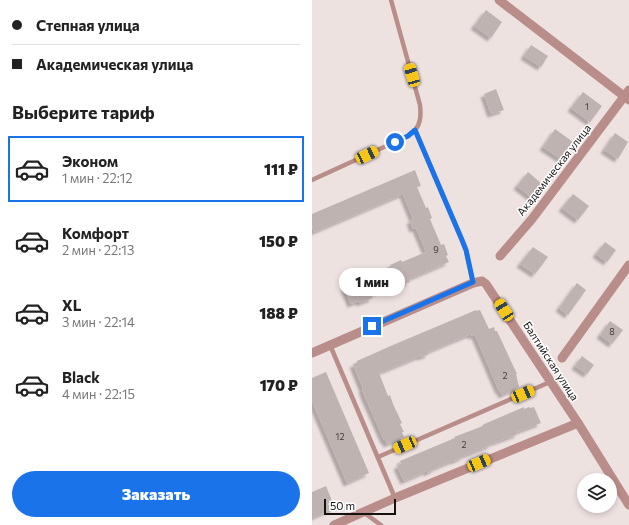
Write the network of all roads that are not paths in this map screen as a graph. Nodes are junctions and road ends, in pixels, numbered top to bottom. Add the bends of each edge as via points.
1 (391, 0) edge
2 (499, 0) edge
3 (628, 96) edge
4 (415, 130) junction
5 (312, 180) edge
6 (500, 256) dead end
7 (629, 265) edge
8 (473, 282) junction
9 (330, 345) junction
10 (312, 353) edge
11 (562, 358) dead end
12 (550, 382) junction
13 (578, 423) junction
14 (378, 457) junction
15 (395, 498) junction
16 (629, 505) edge
17 (363, 512) junction
18 (334, 525) edge
19 (381, 525) edge

1 - 4 lane via 420,105 421,119
2 - 3 street
3 - 6 street, Академическая улица
4 - 5 lane via 408,136
4 - 8 lane via 466,250
7 - 11 street
8 - 9 street
8 - 12 street, Балтийская улица via 482,281 486,284
9 - 10 street
9 - 14 lane
12 - 13 street, Балтийская улица
12 - 14 lane
13 - 15 street
13 - 16 street, Балтийская улица
14 - 15 lane
15 - 17 street
17 - 18 street
17 - 19 lane

